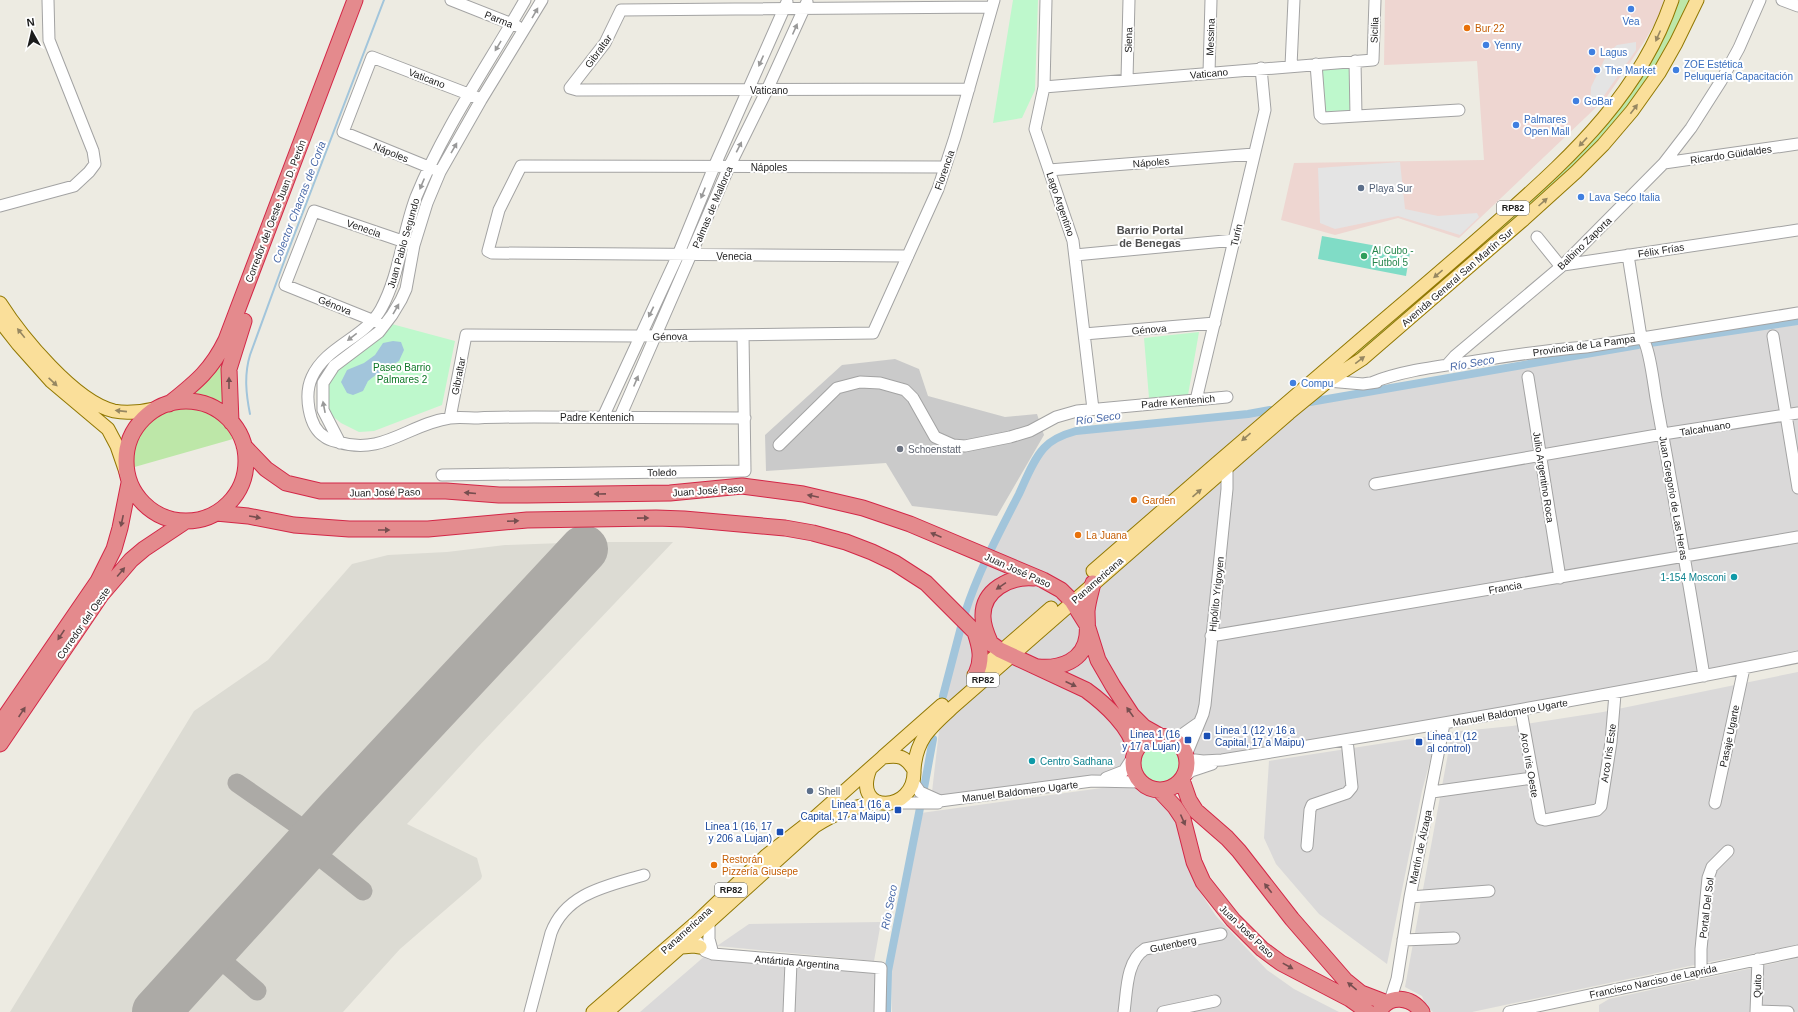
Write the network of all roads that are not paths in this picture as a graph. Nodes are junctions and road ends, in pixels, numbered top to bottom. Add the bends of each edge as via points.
1 (48, 0) edge
2 (355, 0) edge
3 (365, 0) edge
4 (451, 0) edge
5 (525, 0) edge
6 (542, 0) edge
7 (1046, 0) edge
8 (1129, 0) edge
9 (1211, 0) edge
10 (1294, 0) edge
11 (1375, 0) edge
12 (1672, 0) edge
13 (1697, 0) edge
14 (1760, 0) edge
15 (1782, 0) edge
16 (786, 4) edge
17 (806, 4) edge
18 (993, 4) edge
19 (1798, 6) edge
20 (511, 23) junction
21 (525, 30) junction
22 (1373, 60) joint
23 (1355, 61) junction
24 (1316, 64) junction
25 (1291, 66) junction
26 (1261, 68) junction
27 (1209, 73) junction
28 (1127, 79) junction
29 (1044, 87) junction
30 (570, 88) joint
31 (969, 89) junction
32 (749, 90) junction
33 (767, 90) junction
34 (470, 94) junction
35 (481, 100) junction
36 (1459, 110) dead end
37 (1606, 115) junction
38 (1356, 116) junction
39 (1620, 125) junction
40 (343, 132) joint
41 (1798, 144) edge
42 (1254, 154) junction
43 (1664, 163) junction
44 (714, 166) junction
45 (429, 167) junction
46 (729, 167) junction
47 (944, 167) junction
48 (1049, 170) junction
49 (440, 172) junction
50 (0, 206) edge
51 (1798, 230) edge
52 (1484, 234) junction
53 (1537, 237) dead end
54 (1235, 240) junction
55 (402, 242) junction
56 (414, 245) junction
57 (1493, 245) junction
58 (488, 250) joint
59 (678, 255) junction
60 (1075, 255) junction
61 (1628, 255) junction
62 (691, 256) junction
63 (908, 256) junction
64 (1563, 264) junction
65 (285, 285) joint
66 (0, 303) edge
67 (1798, 313) edge
68 (372, 320) junction
69 (0, 321) edge
70 (1215, 323) junction
71 (385, 325) junction
72 (873, 333) joint
73 (1084, 334) junction
74 (466, 335) joint
75 (743, 335) junction
76 (639, 336) junction
77 (655, 336) junction
78 (1773, 336) dead end
79 (1644, 342) junction
80 (1586, 347) junction
81 (1447, 365) junction
82 (1528, 377) dead end
83 (1328, 382) junction
84 (1371, 384) junction
85 (1227, 397) dead end
86 (1302, 398) junction
87 (1196, 400) junction
88 (164, 406) junction
89 (1093, 409) junction
90 (1282, 411) junction
91 (1798, 413) edge
92 (1786, 415) junction
93 (603, 417) junction
94 (620, 417) junction
95 (450, 418) junction
96 (745, 418) junction
97 (231, 422) junction
98 (1662, 434) junction
99 (340, 443) junction
100 (778, 445) dead end
101 (244, 446) junction
102 (1540, 456) junction
103 (1227, 467) junction
104 (442, 475) dead end
105 (128, 479) junction
106 (1375, 484) dead end
107 (1798, 488) edge
108 (216, 513) junction
109 (186, 521) junction
110 (1798, 537) edge
111 (1685, 557) junction
112 (1038, 578) junction
113 (1560, 578) junction
114 (1093, 583) junction
115 (1070, 598) junction
116 (1087, 625) junction
117 (975, 632) junction
118 (1211, 636) junction
119 (1001, 650) junction
120 (1798, 657) edge
121 (1033, 667) junction
122 (1744, 668) junction
123 (976, 674) junction
124 (1704, 676) junction
125 (1615, 694) junction
126 (1521, 711) junction
127 (1200, 721) junction
128 (0, 724) edge
129 (1444, 724) junction
130 (1165, 737) junction
131 (1347, 740) junction
132 (0, 744) edge
133 (1134, 754) junction
134 (883, 757) junction
135 (1187, 757) junction
136 (1222, 760) junction
137 (870, 770) junction
138 (913, 776) junction
139 (1183, 778) junction
140 (1532, 778) junction
141 (1092, 781) junction
142 (1140, 782) junction
143 (1159, 790) junction
144 (1432, 792) junction
145 (948, 800) junction
146 (878, 802) junction
147 (892, 803) junction
148 (1715, 803) dead end
149 (1541, 819) joint
150 (1307, 846) dead end
151 (1728, 851) dead end
152 (644, 875) dead end
153 (1489, 891) dead end
154 (1410, 897) junction
155 (703, 922) junction
156 (1221, 934) dead end
157 (695, 935) junction
158 (1454, 938) dead end
159 (1403, 940) junction
160 (682, 947) junction
161 (700, 948) junction
162 (1798, 951) edge
163 (714, 954) junction
164 (1758, 960) junction
165 (791, 962) junction
166 (1399, 971) junction
167 (1701, 971) junction
168 (1215, 1001) dead end
169 (1385, 1005) edge
170 (1419, 1008) edge
171 (1756, 1011) edge
172 (530, 1012) edge
173 (593, 1012) edge
174 (606, 1012) edge
175 (789, 1012) edge
176 (880, 1012) edge
177 (1124, 1012) edge
178 (1163, 1012) edge
179 (1368, 1012) edge
180 (1509, 1012) edge
181 (1788, 1012) edge

1 - 50 street via 49,40 93,151 95,164 74,186
2 - 88 highway, Corredor del Oeste Juan D. Perón via 226,340 211,367 191,387
97 -> 3 highway, Corredor del Oeste Juan D. Perón via 229,369 236,343
4 - 20 street, Parma
5 - 20 street, Juan Pablo Segundo
21 -> 6 street, Juan Pablo Segundo
7 - 29 street, Lago Argentino
8 - 28 street, Siena
9 - 27 street, Messina
10 - 25 street
11 - 22 street, Sicilia
12 -> 37 main road, Avenida General San Martín Sur / RP82 via 1651,51
39 -> 13 main road, Avenida General San Martín Sur via 1659,73
14 - 43 street, Balbino Zaporta via 1721,81 1691,128
15 - 19 street
16 - 17 street
16 - 30 street, Gibraltar via 621,10 605,43
16 -> 32 street, Palmas de Mallorca
17 - 18 street
33 -> 17 street, Palmas de Mallorca
18 - 31 street, Florencia
20 - 21 street, Parma
20 -> 34 street, Juan Pablo Segundo
21 - 35 street, Juan Pablo Segundo
22 - 23 street, Vaticano
23 - 24 street, Vaticano
23 - 38 street
24 - 25 street, Vaticano
24 - 38 street via 1320,115 1323,118
25 - 26 street, Vaticano
26 - 27 street, Vaticano
26 - 42 street, Turín via 1265,110
27 - 28 street, Vaticano
28 - 29 street, Vaticano
29 - 48 street, Lago Argentino via 1035,129
30 - 32 street, Vaticano
31 - 33 street, Vaticano
31 - 47 street, Florencia
32 - 33 street, Vaticano
32 - 44 street, Palmas de Mallorca
46 -> 33 street, Palmas de Mallorca
34 - 35 street, Vaticano
34 - 40 street, Vaticano via 372,57
34 - 45 street, Juan Pablo Segundo
49 -> 35 street, Juan Pablo Segundo
36 - 38 street
37 - 39 main road
37 -> 52 main road, Avenida General San Martín Sur / RP82 via 1558,167
57 -> 39 main road, Avenida General San Martín Sur via 1576,172
40 - 45 street, Nápoles
41 - 43 street, Ricardo Güidaldes
42 - 48 street, Nápoles
42 - 54 street, Turín
43 - 64 street, Balbino Zaporta
44 - 46 street, Nápoles
44 - 58 street, Nápoles via 521,166 499,210
44 -> 59 street, Palmas de Mallorca
45 - 49 street, Nápoles
45 -> 55 street, Juan Pablo Segundo
46 - 47 street, Nápoles
46 - 62 street, Palmas de Mallorca
47 - 63 street, Florencia via 938,189
48 - 60 street, Lago Argentino via 1073,241
49 - 56 street, Juan Pablo Segundo
51 - 61 street, Félix Frías
52 - 57 main road
52 -> 86 main road, Avenida General San Martín Sur / RP82
53 - 64 street via 1558,263
54 - 60 street
54 - 70 street, Turín
55 - 56 street, Venecia
55 - 65 street, Venecia via 314,211
55 - 68 street, Juan Pablo Segundo via 392,287 380,312
71 -> 56 street, Juan Pablo Segundo via 406,289
83 -> 57 main road, Avenida General San Martín Sur via 1362,359
58 - 59 street, Venecia via 492,253
59 - 62 street, Venecia
59 -> 76 street, Palmas de Mallorca
60 - 73 street, Lago Argentino
61 - 64 street, Félix Frías
61 - 79 street, Juan Gregorio de Las Heras
62 - 63 street, Venecia
62 - 77 street, Palmas de Mallorca
63 - 72 street, Florencia
64 - 81 street, Balbino Zaporta
65 - 68 street, Génova
88 -> 66 main road via 139,412 121,412 94,403 38,352
67 - 79 street, Provincia de La Pampa
68 - 71 street, Génova
68 -> 99 street, Juan Pablo Segundo via 318,366 309,387 309,406 320,434
69 -> 105 main road via 51,381 108,430 117,446
70 - 73 street, Génova
70 - 87 street, Turín
99 -> 71 street, Juan Pablo Segundo via 323,410 323,383 334,366 365,344
72 - 75 street, Génova
73 - 89 street, Lago Argentino
74 - 76 street, Génova
74 - 95 street, Gibraltar
75 - 77 street, Génova
75 - 96 street, Toledo
76 - 77 street, Génova
76 - 93 street, Palmas de Mallorca
94 -> 77 street, Palmas de Mallorca
78 - 92 street
79 - 80 street, Provincia de La Pampa
79 - 98 street, Juan Gregorio de Las Heras
80 - 81 street, Provincia de La Pampa
80 - 84 street
81 - 84 street, Provincia de La Pampa via 1386,378
82 - 102 street, Julio Argentino Roca
83 - 84 street
83 - 86 main road, Avenida General San Martín Sur
85 - 87 street, Padre Kentenich
86 - 90 main road, Avenida General San Martín Sur
87 - 89 street, Padre Kentenich
88 - 97 highway via 186,402 202,404 218,411
88 - 105 highway via 146,416 132,435 126,453
89 - 100 street, Padre Kentenich via 1056,417 1034,429 1010,437 965,446 953,445 935,437 913,398 905,390 880,383 860,382 838,388
90 - 103 main road, Panamericana / RP82
90 -> 115 main road, Panamericana / RP82
91 - 92 street, Talcahuano
92 - 98 street, Talcahuano
92 - 107 street
93 - 94 street, Padre Kentenich
93 - 95 street, Padre Kentenich
94 - 96 street, Padre Kentenich
95 - 99 street, Juan Pablo Segundo via 420,426 379,444 357,447
96 - 104 street, Toledo via 746,471
97 - 101 highway
98 - 102 street, Talcahuano
98 - 111 street, Juan Gregorio de Las Heras
101 - 108 highway via 245,468 241,484 233,498
112 -> 101 highway, Juan José Paso via 910,524 863,508 803,494 729,486 670,493 534,495 446,491 320,491 286,483 266,469
102 - 106 street, Talcahuano
102 - 113 street, Julio Argentino Roca
114 -> 103 main road, Panamericana / RP82
103 - 118 street, Hipólito Yrigoyen via 1227,489
105 - 109 highway via 138,498 151,511 168,518
105 -> 128 highway, Corredor del Oeste via 120,528 114,548 98,581
108 - 109 highway via 202,519
108 -> 117 highway via 294,525 349,529 428,529 527,520 656,518 785,528 846,542 895,563 926,583
132 -> 109 highway, Corredor del Oeste via 101,595 131,560
110 - 111 street, Francia
111 - 113 street, Francia
111 - 124 street, Juan Gregorio de Las Heras
112 - 115 highway, Juan José Paso
112 -> 119 highway via 1026,577 1008,581 989,596 984,606 983,617 986,633
113 - 118 street, Francia
114 - 115 main road, Panamericana / RP82
114 - 116 highway via 1087,610
115 - 116 highway, Juan José Paso
115 - 119 main road, Panamericana / RP82
116 - 121 highway via 1085,644 1074,659 1057,667
130 -> 116 highway, Juan José Paso via 1140,724 1116,690 1098,660
117 - 119 highway
117 - 123 highway via 981,658
118 - 127 street, Hipólito Yrigoyen via 1205,705
119 - 121 highway
119 - 123 main road, Panamericana / RP82
119 - 138 main road, Panamericana / RP82 via 927,732 914,756
120 - 122 street, Manuel Baldomero Ugarte
121 -> 133 highway via 1094,696 1129,733 1134,742
122 - 124 street, Manuel Baldomero Ugarte
122 - 148 street, Pasaje Ugarte
123 - 134 main road, Panamericana / RP82
124 - 125 street, Manuel Baldomero Ugarte
125 - 126 street, Manuel Baldomero Ugarte
125 - 149 street, Arco Iris Este via 1601,806 1597,810
126 - 129 street, Manuel Baldomero Ugarte
126 - 140 street, Arco Iris Oeste
127 - 130 street via 1180,736
127 - 135 street, Hipólito Yrigoyen
129 - 131 street, Manuel Baldomero Ugarte
129 - 144 street, Martín de Álzaga
130 - 133 highway via 1146,740
130 - 135 highway via 1182,746
131 - 136 street, Manuel Baldomero Ugarte
131 - 150 street via 1352,787 1347,793 1312,805
133 - 141 street, Manuel Baldomero Ugarte via 1124,771
133 - 142 highway via 1134,773
134 - 137 main road, Panamericana / RP82
134 - 138 main road via 903,757 908,762
135 - 136 street, Manuel Baldomero Ugarte via 1203,761
135 - 139 highway via 1187,768
136 - 139 street, Manuel Baldomero Ugarte via 1198,768
137 - 146 main road via 866,788 870,798
137 - 155 main road, Panamericana / RP82 via 766,856
138 - 145 street, Manuel Baldomero Ugarte via 920,792 940,801
138 - 147 main road, Panamericana / RP82 via 911,788 904,798
139 - 143 highway via 1169,789
169 -> 139 highway via 1361,993 1340,975 1239,851 1196,811 1189,800
140 - 144 street
140 - 149 street, Arco Iris Oeste
141 - 142 street, Manuel Baldomero Ugarte
141 - 145 street, Manuel Baldomero Ugarte
142 - 143 highway via 1148,788
143 -> 179 highway, Juan José Paso via 1183,819 1194,862 1203,882 1233,920 1262,949 1281,963 1350,999
144 - 154 street, Martín de Álzaga
145 - 147 street, Manuel Baldomero Ugarte
146 - 147 main road, Panamericana / RP82
146 - 155 main road, Panamericana / RP82 via 845,809 815,826
151 - 167 street, Portal Del Sol via 1712,867 1708,878
152 - 172 street via 588,894 563,910 554,923
153 - 154 street
154 - 159 street, Martín de Álzaga
155 - 157 main road, Panamericana / RP82
155 - 163 street
155 - 173 main road, Panamericana / RP82
156 - 177 street, Gutenberg via 1145,949 1138,954 1132,965
157 - 160 main road, Panamericana / RP82
157 - 161 street
158 - 159 street
159 - 166 street, Martín de Álzaga
160 - 161 main road
160 - 174 main road, Panamericana / RP82
161 - 163 street, Antártida Argentina
162 - 164 street, Francisco Narciso de Laprida
163 - 165 street, Antártida Argentina
164 - 167 street, Francisco Narciso de Laprida
164 - 171 street, Quito
165 - 175 street
165 - 176 street, Antártida Argentina via 881,968
166 - 169 street, Martín de Álzaga
166 - 170 street, Martín de Álzaga via 1400,987
167 - 180 street, Francisco Narciso de Laprida
168 - 178 street
169 - 170 highway via 1398,999
171 - 181 street

